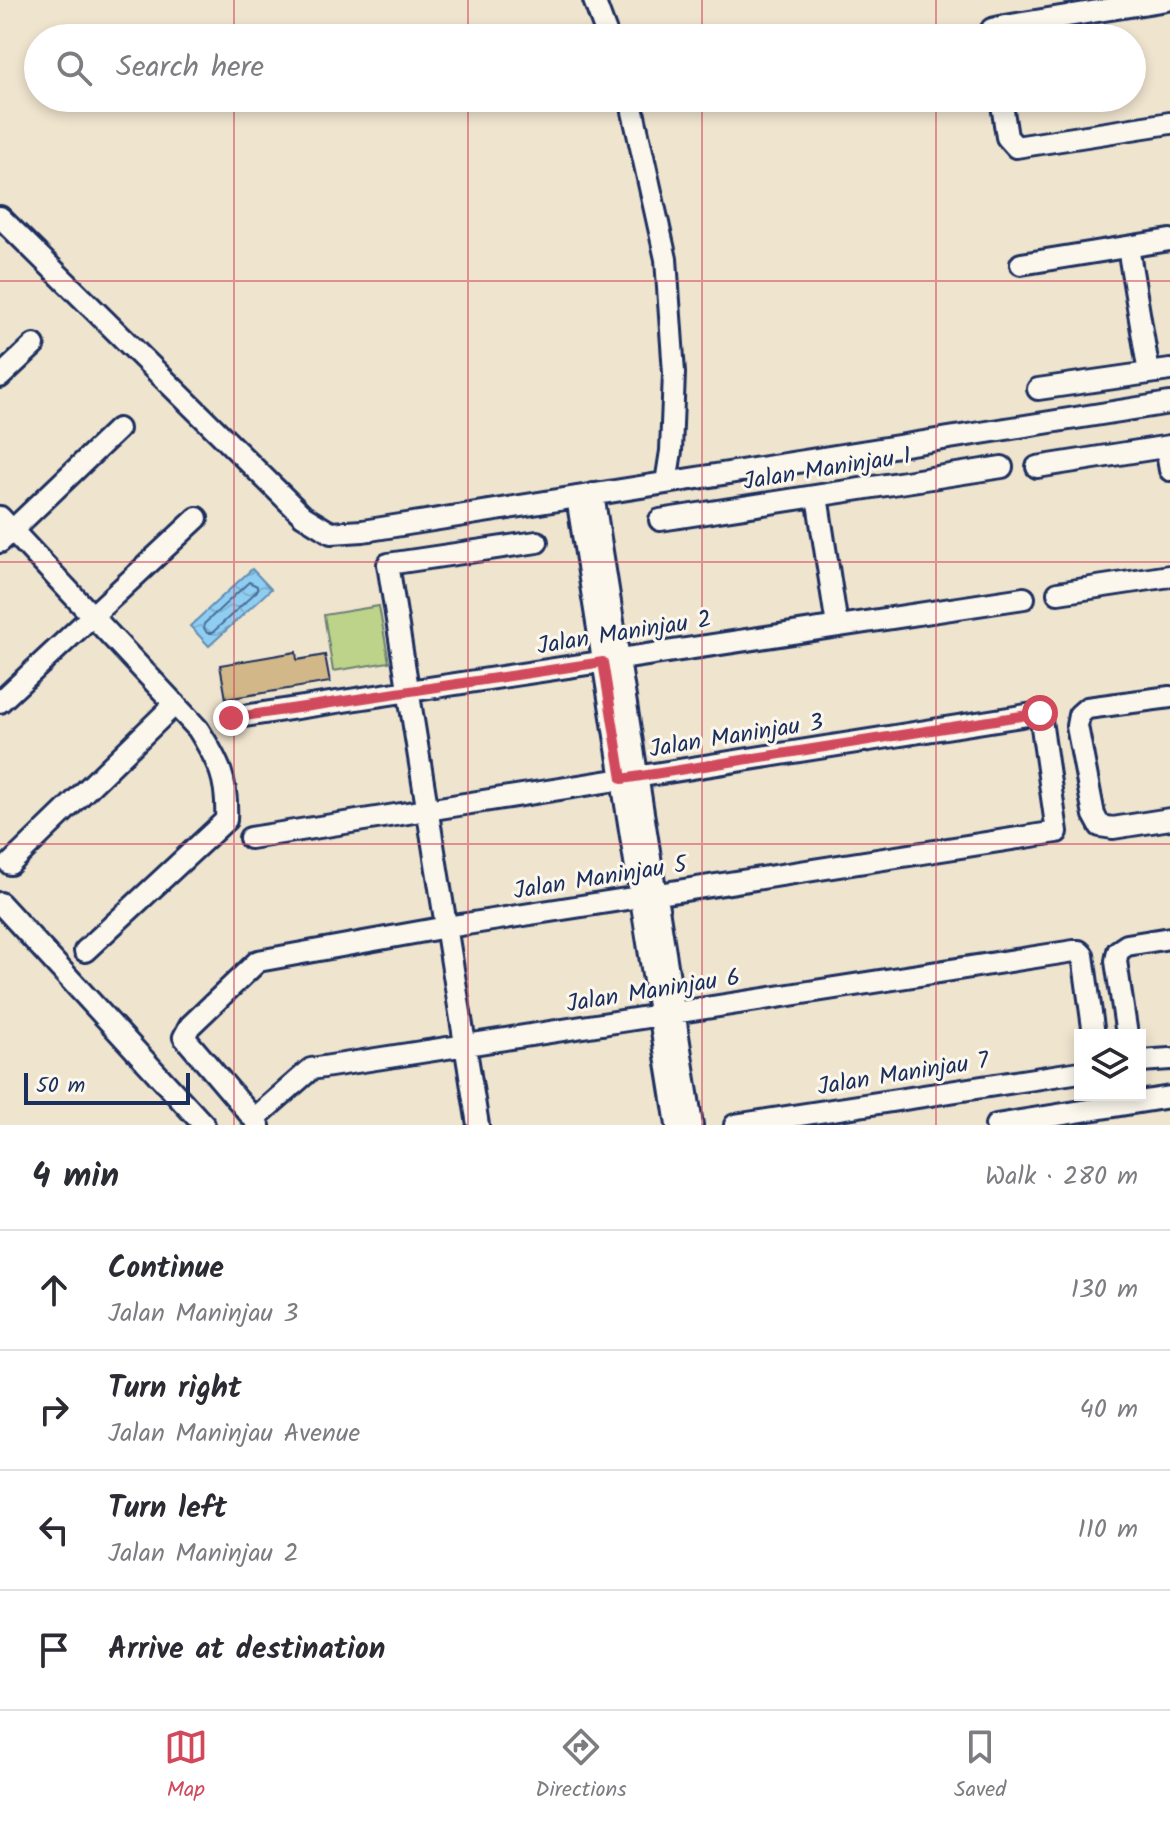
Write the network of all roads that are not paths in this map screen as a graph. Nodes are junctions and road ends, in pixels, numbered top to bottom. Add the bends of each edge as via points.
1 (594, 0) edge
2 (1167, 0) edge
3 (603, 24) edge
4 (1043, 24) edge
5 (633, 112) edge
6 (1003, 112) edge
7 (1170, 123) edge
8 (0, 217) edge
9 (1170, 240) edge
10 (1128, 247) junction
11 (1021, 264) dead end
12 (34, 345) dead end
13 (1160, 371) edge
14 (0, 377) edge
15 (1038, 389) dead end
16 (1170, 403) edge
17 (118, 429) dead end
18 (1168, 447) edge
19 (1002, 467) dead end
20 (1037, 467) dead end
21 (1170, 470) edge
22 (666, 483) junction
23 (585, 496) junction
24 (817, 496) junction
25 (197, 518) dead end
26 (660, 520) dead end
27 (4, 530) edge
28 (537, 542) dead end
29 (1170, 576) edge
30 (1058, 593) dead end
31 (1024, 598) dead end
32 (92, 616) junction
33 (837, 626) junction
34 (611, 660) junction
35 (409, 691) junction
36 (1170, 697) edge
37 (0, 702) edge
38 (175, 704) junction
39 (231, 718) dead end
40 (630, 778) junction
41 (428, 810) junction
42 (1170, 819) edge
43 (1057, 832) joint
44 (250, 838) dead end
45 (10, 864) dead end
46 (648, 896) junction
47 (0, 903) edge
48 (447, 927) junction
49 (1170, 938) edge
50 (85, 951) dead end
51 (667, 1014) junction
52 (1093, 1029) edge
53 (1126, 1029) edge
54 (465, 1045) junction
55 (1170, 1059) edge
56 (1146, 1061) edge
57 (1074, 1073) edge
58 (1170, 1097) edge
59 (256, 1122) edge
60 (204, 1125) edge
61 (478, 1125) edge
62 (677, 1125) edge
63 (692, 1125) edge
64 (735, 1125) edge
65 (996, 1125) edge

1 - 3 street
2 - 4 street
5 - 22 street via 666,259 674,373
6 - 7 street via 1007,137 1016,147
8 - 23 street via 303,516 331,533
9 - 10 street
10 - 11 street
10 - 13 street
12 - 14 street
13 - 15 street
16 - 22 street
17 - 27 street
18 - 20 street
18 - 21 street
19 - 24 street, Jalan Maninjau 1
22 - 23 street
23 - 34 street
24 - 26 street, Jalan Maninjau 1
24 - 33 street
25 - 32 street
27 - 32 street
28 - 35 street via 388,564
29 - 30 street
31 - 33 street, Jalan Maninjau 2
32 - 37 street
32 - 38 street
33 - 34 street, Jalan Maninjau 2
34 - 35 street, Jalan Maninjau 2
34 - 40 street
35 - 39 street, Jalan Maninjau 2
35 - 41 street
36 - 42 street via 1087,708 1077,726 1100,826
38 - 45 street
38 - 50 street via 218,762 228,793 226,820
40 - 41 street, Jalan Maninjau 3
40 - 43 street, Jalan Maninjau 3 via 1040,713
40 - 46 street
41 - 44 street, Jalan Maninjau 3
41 - 48 street
43 - 46 street, Jalan Maninjau 5
46 - 48 street, Jalan Maninjau 5
46 - 51 street
47 - 60 street
48 - 54 street
48 - 59 street, Jalan Maninjau 5 via 258,961 190,1026 184,1037
49 - 53 street via 1118,951
51 - 52 street, Jalan Maninjau 6 via 1079,951
51 - 54 street, Jalan Maninjau 6
51 - 62 street
51 - 63 street
54 - 59 street, Jalan Maninjau 6 via 311,1069
54 - 61 street
55 - 56 street
57 - 64 street, Jalan Maninjau 7
58 - 65 street

